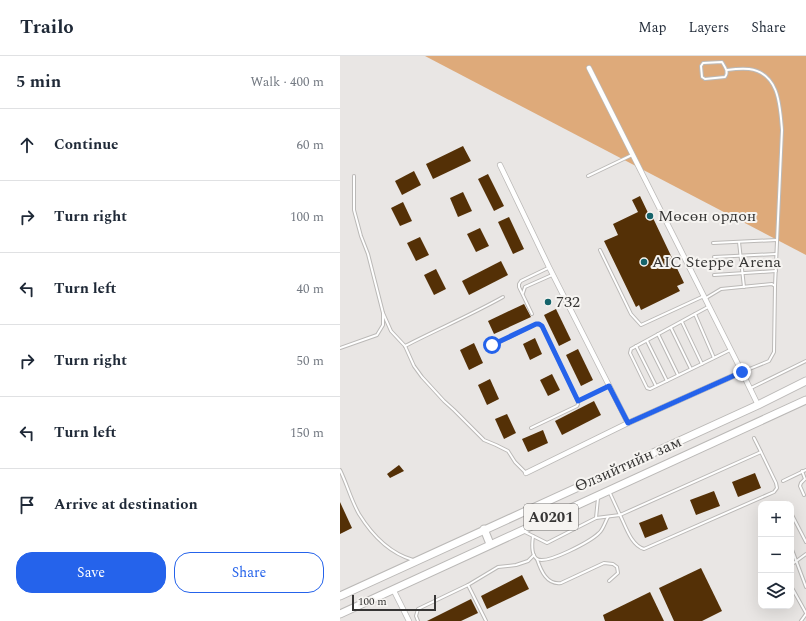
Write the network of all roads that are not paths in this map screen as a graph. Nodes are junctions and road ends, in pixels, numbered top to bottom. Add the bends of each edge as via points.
1 (589, 68) dead end
2 (727, 70) junction
3 (633, 155) junction
4 (500, 165) dead end
5 (354, 176) dead end
6 (588, 176) dead end
7 (777, 240) junction
8 (740, 242) junction
9 (713, 243) dead end
10 (600, 250) dead end
11 (776, 254) junction
12 (741, 256) junction
13 (714, 257) dead end
14 (549, 268) junction
15 (776, 271) junction
16 (743, 273) junction
17 (553, 274) junction
18 (714, 275) dead end
19 (775, 286) junction
20 (744, 287) junction
21 (523, 295) junction
22 (504, 297) dead end
23 (704, 297) junction
24 (709, 306) junction
25 (383, 313) junction
26 (532, 314) dead end
27 (695, 314) junction
28 (682, 322) junction
29 (671, 328) junction
30 (658, 334) junction
31 (647, 340) junction
32 (492, 345) dead end
33 (405, 346) junction
34 (636, 346) junction
35 (340, 348) edge
36 (731, 350) junction
37 (714, 358) junction
38 (806, 360) edge
39 (702, 364) junction
40 (691, 369) junction
41 (742, 372) junction
42 (678, 375) junction
43 (667, 381) junction
44 (806, 381) edge
45 (609, 386) junction
46 (656, 386) junction
47 (750, 388) junction
48 (806, 400) edge
49 (578, 401) junction
50 (758, 405) junction
51 (628, 423) junction
52 (531, 428) dead end
53 (754, 438) dead end
54 (761, 452) junction
55 (340, 470) edge
56 (806, 470) edge
57 (526, 472) joint
58 (802, 472) junction
59 (782, 481) dead end
60 (609, 490) junction
61 (598, 495) junction
62 (804, 495) dead end
63 (620, 515) junction
64 (608, 517) junction
65 (596, 518) junction
66 (794, 519) edge
67 (484, 529) junction
68 (522, 530) junction
69 (533, 536) junction
70 (806, 542) edge
71 (490, 544) junction
72 (794, 554) edge
73 (806, 554) edge
74 (534, 555) junction
75 (537, 559) junction
76 (416, 561) junction
77 (797, 561) junction
78 (794, 563) edge
79 (609, 581) dead end
80 (468, 585) junction
81 (806, 587) edge
82 (393, 589) junction
83 (794, 591) edge
84 (340, 596) edge
85 (806, 613) edge
86 (340, 614) edge
87 (409, 621) edge
88 (418, 621) edge
89 (486, 621) edge
90 (800, 621) edge

1 - 3 street
2 - 2 lane via 725,77 705,79 702,77 701,66 703,63 722,62
2 - 7 lane via 748,69 763,72 776,90 782,130
3 - 6 lane
3 - 23 street
4 - 14 street
5 - 25 lane via 354,210
7 - 8 lane
7 - 11 lane
8 - 9 lane
8 - 12 lane
10 - 23 lane via 631,314 642,325
11 - 12 lane
11 - 15 lane
12 - 13 lane
12 - 16 lane
14 - 17 street
14 - 21 lane via 519,284
15 - 16 lane
15 - 19 lane
16 - 18 lane
16 - 20 lane
17 - 21 lane via 525,287
17 - 45 street
19 - 20 lane via 772,284
19 - 41 lane via 774,352 769,361
20 - 23 lane via 721,289
21 - 26 lane
22 - 33 lane
23 - 24 street
24 - 27 lane
24 - 36 street
25 - 33 lane via 391,331
25 - 35 lane via 383,326 377,336
27 - 28 lane
27 - 37 lane
28 - 29 lane
28 - 39 lane
29 - 30 lane
29 - 40 lane
30 - 31 lane
30 - 42 lane
31 - 34 lane
31 - 43 lane
32 - 49 lane via 539,324
33 - 57 lane via 414,366 444,401 484,440 508,451 514,462
34 - 46 lane
34 - 46 lane via 630,349 630,353 647,388
36 - 37 lane
36 - 41 street
37 - 39 lane
38 - 47 lane
39 - 40 lane
40 - 42 lane
41 - 47 street
41 - 51 street
42 - 43 lane
43 - 46 lane
44 - 50 highway, Өлзийтийн зам / A0201
45 - 49 lane
45 - 51 street
47 - 50 street
48 - 60 highway, Өлзийтийн зам / A0201
49 - 52 lane via 576,406
50 - 67 highway, Өлзийтийн зам / A0201
51 - 57 street
53 - 54 lane
54 - 63 lane
54 - 63 lane via 776,483 777,488 774,492 644,549 634,543
55 - 76 lane via 359,514 374,534 398,555
56 - 58 lane
58 - 59 lane
58 - 62 lane via 805,479 800,486
60 - 61 highway, Өлзийтийн зам / A0201
60 - 63 lane
61 - 65 lane
61 - 68 highway, Өлзийтийн зам / A0201
63 - 64 lane
64 - 65 lane
64 - 75 lane via 599,533 586,542 559,556 542,561
65 - 69 lane via 547,543
66 - 70 lane
67 - 71 highway
67 - 76 highway, Өлзийтийн зам / A0201
68 - 69 lane
68 - 71 highway, Өлзийтийн зам / A0201
69 - 74 lane
71 - 82 highway, Өлзийтийн зам / A0201
72 - 77 lane
73 - 77 lane
74 - 75 lane
74 - 80 lane via 528,561 498,568
75 - 79 lane via 549,581 555,584 604,563 617,567 618,573
76 - 84 highway, Өлзийтийн зам / A0201
77 - 78 lane
77 - 81 lane
80 - 88 lane via 418,609
80 - 89 lane
82 - 86 highway, Өлзийтийн зам / A0201
82 - 87 street
83 - 85 lane
85 - 90 lane

